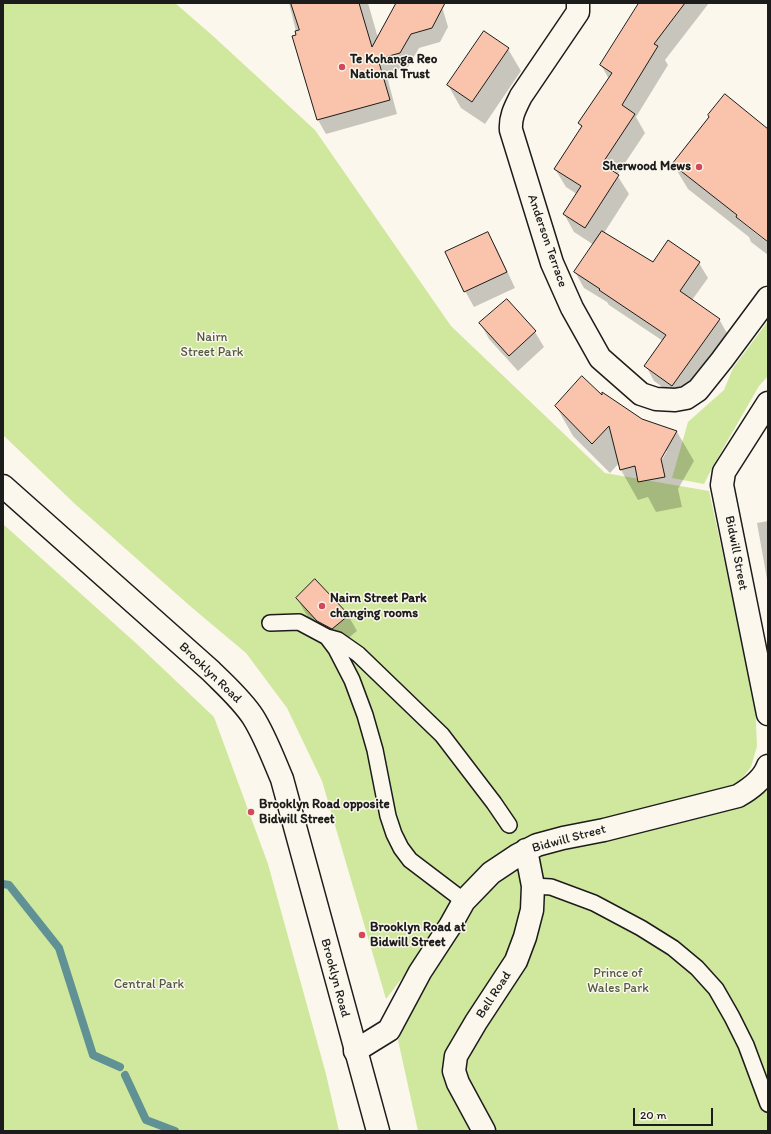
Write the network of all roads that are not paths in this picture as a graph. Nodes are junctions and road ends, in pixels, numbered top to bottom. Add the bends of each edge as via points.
1 (578, 3) edge
2 (768, 298) edge
3 (768, 402) edge
4 (3, 486) edge
5 (270, 623) dead end
6 (327, 637) junction
7 (768, 714) edge
8 (768, 766) edge
9 (510, 825) dead end
10 (526, 850) junction
11 (533, 886) junction
12 (464, 900) junction
13 (355, 1051) junction
14 (768, 1104) edge
15 (378, 1131) edge
16 (484, 1131) edge

1 - 2 street, Anderson Terrace via 578,12 525,90 510,120 552,263 572,308 600,358 641,394 656,399 686,398 698,390 713,372
3 - 7 street, Bidwill Street via 724,472 722,485
4 - 13 street, Brooklyn Road via 211,671 234,693 253,717 282,779
5 - 6 lane via 299,622
6 - 9 lane via 338,640 358,654 442,734
6 - 12 lane via 352,680 365,715 388,816 401,848 410,860
8 - 10 street, Bidwill Street via 760,780 738,796 563,838
10 - 11 street, Bell Road
10 - 12 street, Bidwill Street via 491,873
11 - 14 lane via 551,887 594,903 673,948 697,968 716,989 732,1017 746,1045
11 - 16 street, Bell Road via 532,910 526,937 516,961 456,1056 454,1071 458,1083
12 - 13 street, Bidwill Street via 420,972 389,1030
13 - 15 street, Brooklyn Road

